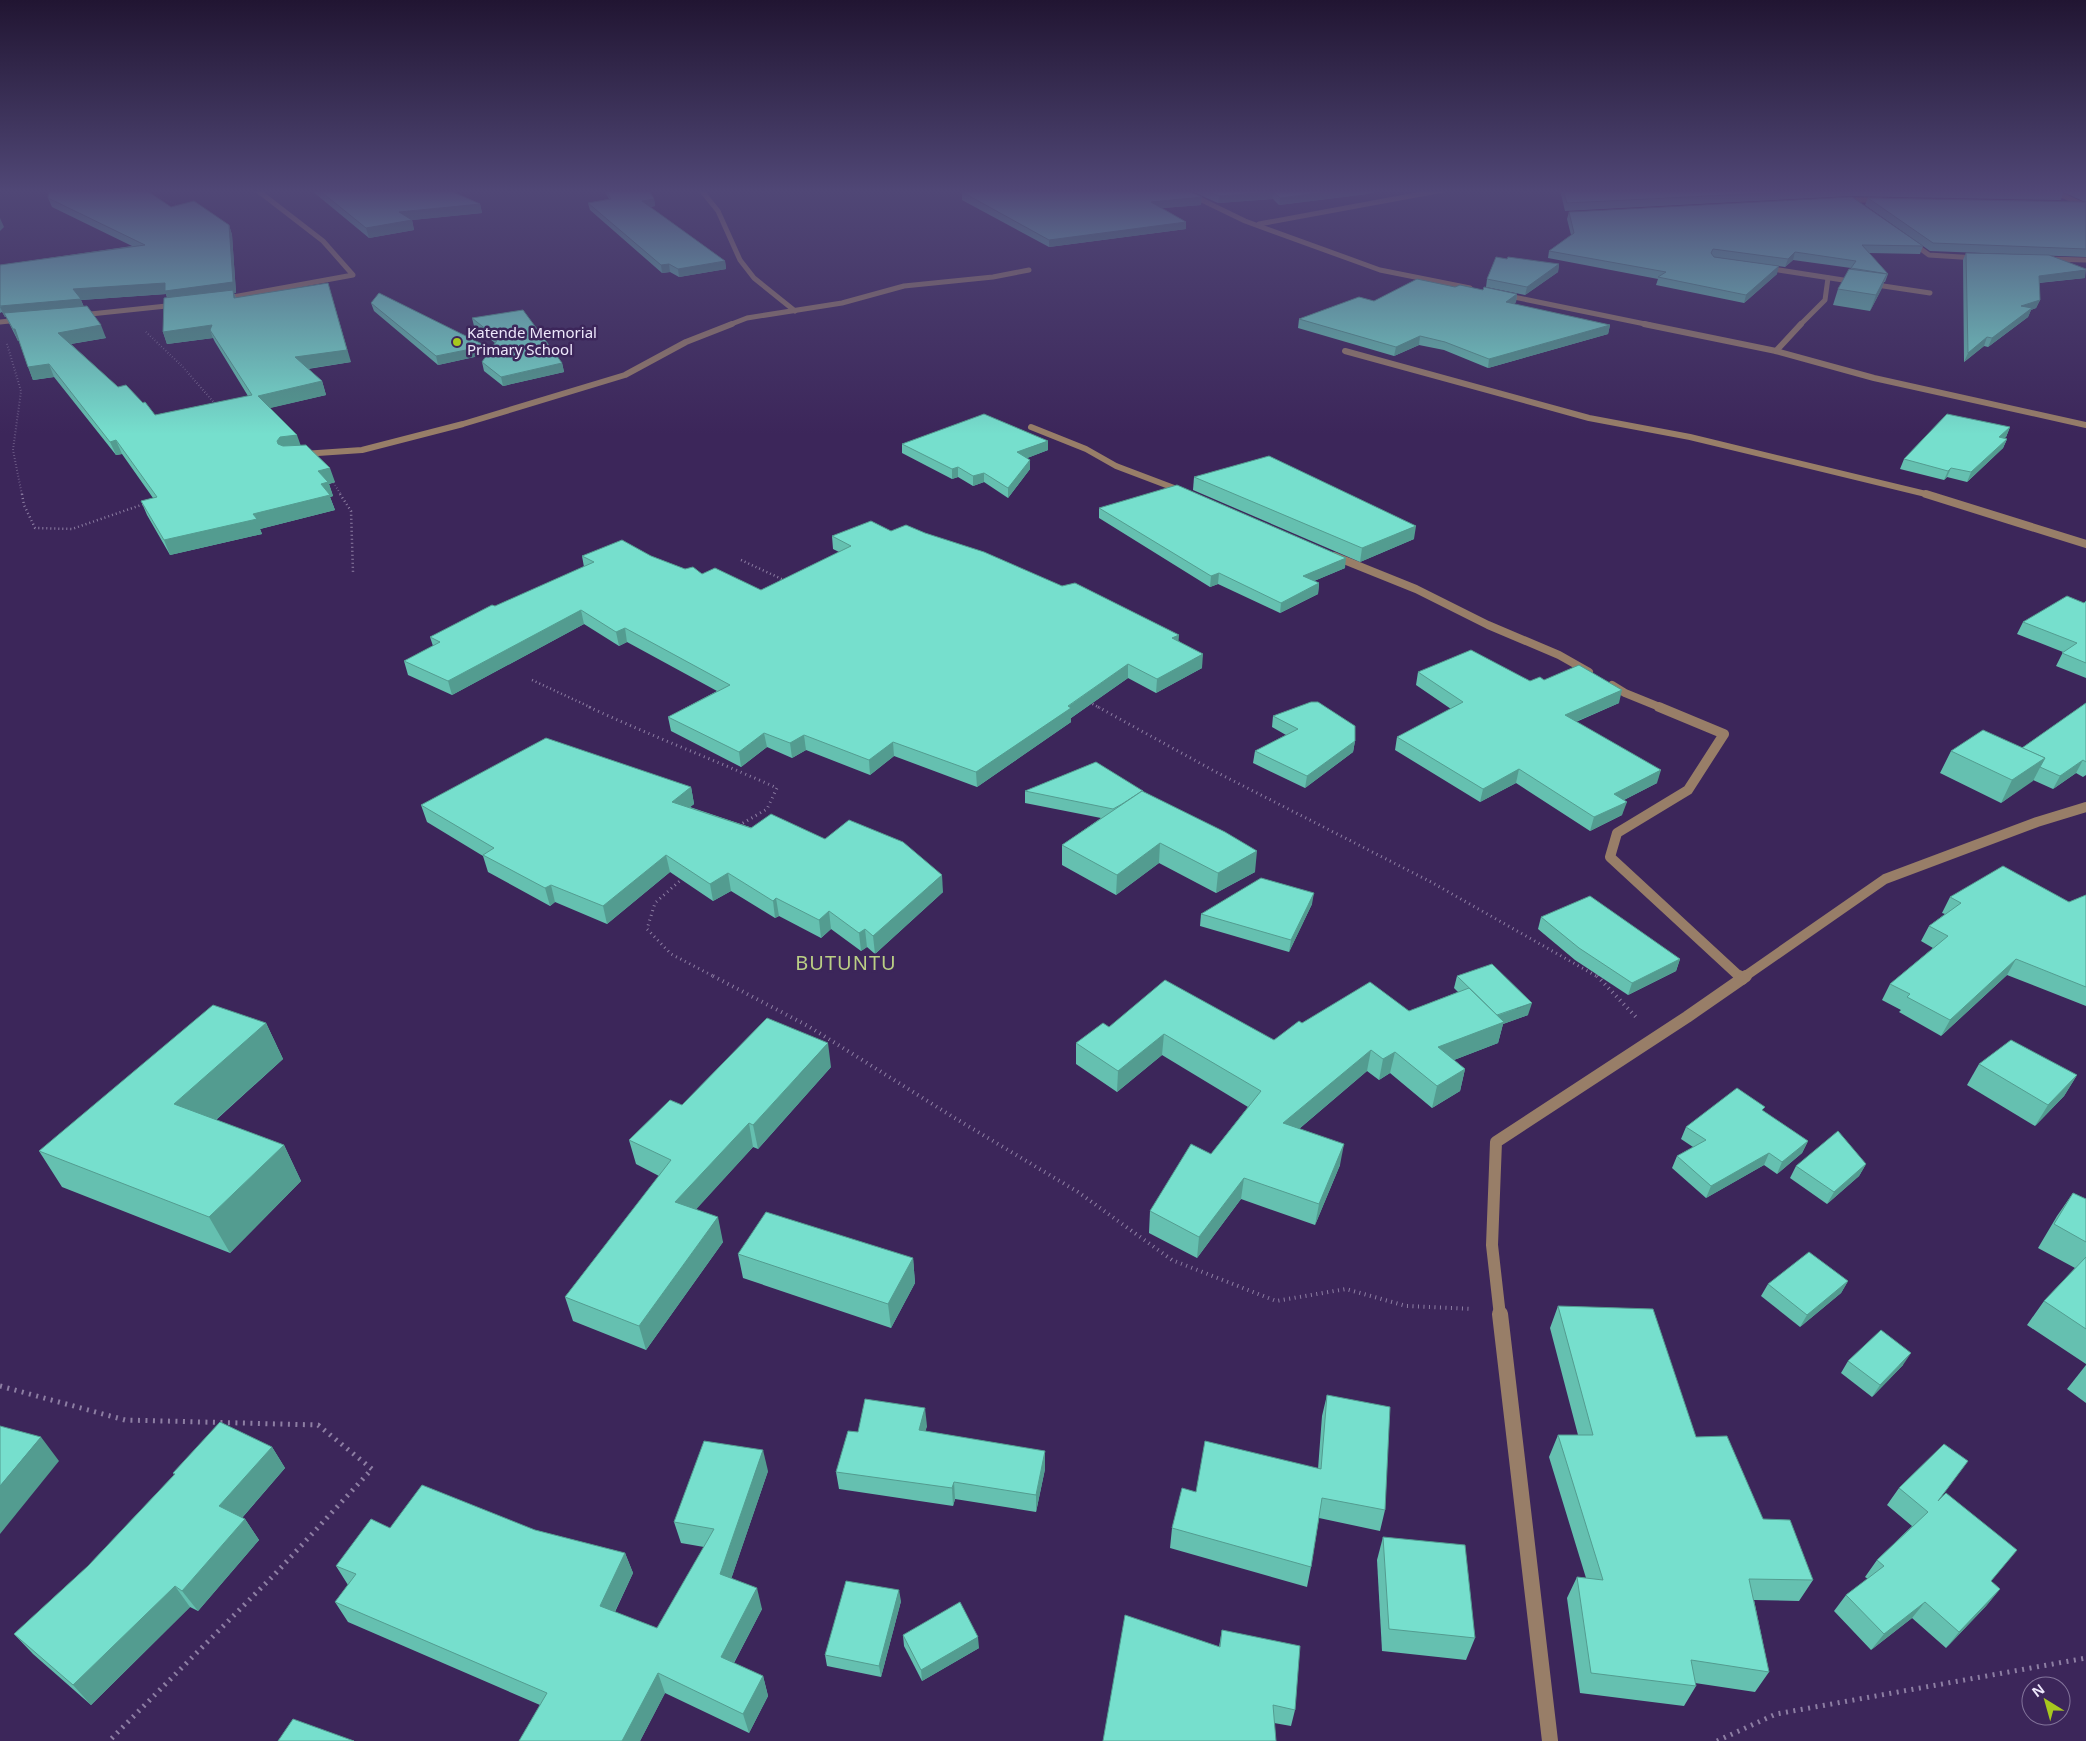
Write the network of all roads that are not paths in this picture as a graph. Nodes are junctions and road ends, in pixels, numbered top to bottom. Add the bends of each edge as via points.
1 (350, 271) edge
2 (748, 271) edge
3 (1023, 271) edge
4 (1386, 271) edge
5 (1787, 271) edge
6 (1828, 278) junction
7 (1477, 290) edge
8 (1930, 293) dead end
9 (1496, 294) edge
10 (219, 299) edge
11 (182, 304) edge
12 (794, 311) junction
13 (79, 315) edge
14 (21, 320) edge
15 (1, 322) edge
16 (1345, 351) dead end
17 (1776, 351) junction
18 (2086, 424) edge
19 (1031, 427) dead end
20 (297, 454) edge
21 (1191, 495) edge
22 (2086, 544) edge
23 (1325, 552) edge
24 (2086, 807) edge
25 (1742, 979) junction
26 (1550, 1741) edge

1 - 10 street via 353,275
2 - 12 street
3 - 12 street via 904,286 842,303
4 - 7 street
5 - 6 street
6 - 8 street
6 - 17 street via 1825,300
9 - 17 street
11 - 13 street
12 - 20 street via 747,318 686,342 625,375 464,424 362,450
14 - 15 street
16 - 22 street via 1589,418 1690,437 1921,492
17 - 18 street via 1874,378
19 - 21 street via 1086,449 1116,466
23 - 25 street via 1416,589 1488,625 1559,655 1625,693 1724,734 1688,790 1617,833 1610,858
24 - 25 street via 1885,879
25 - 26 street via 1496,1142 1492,1246

